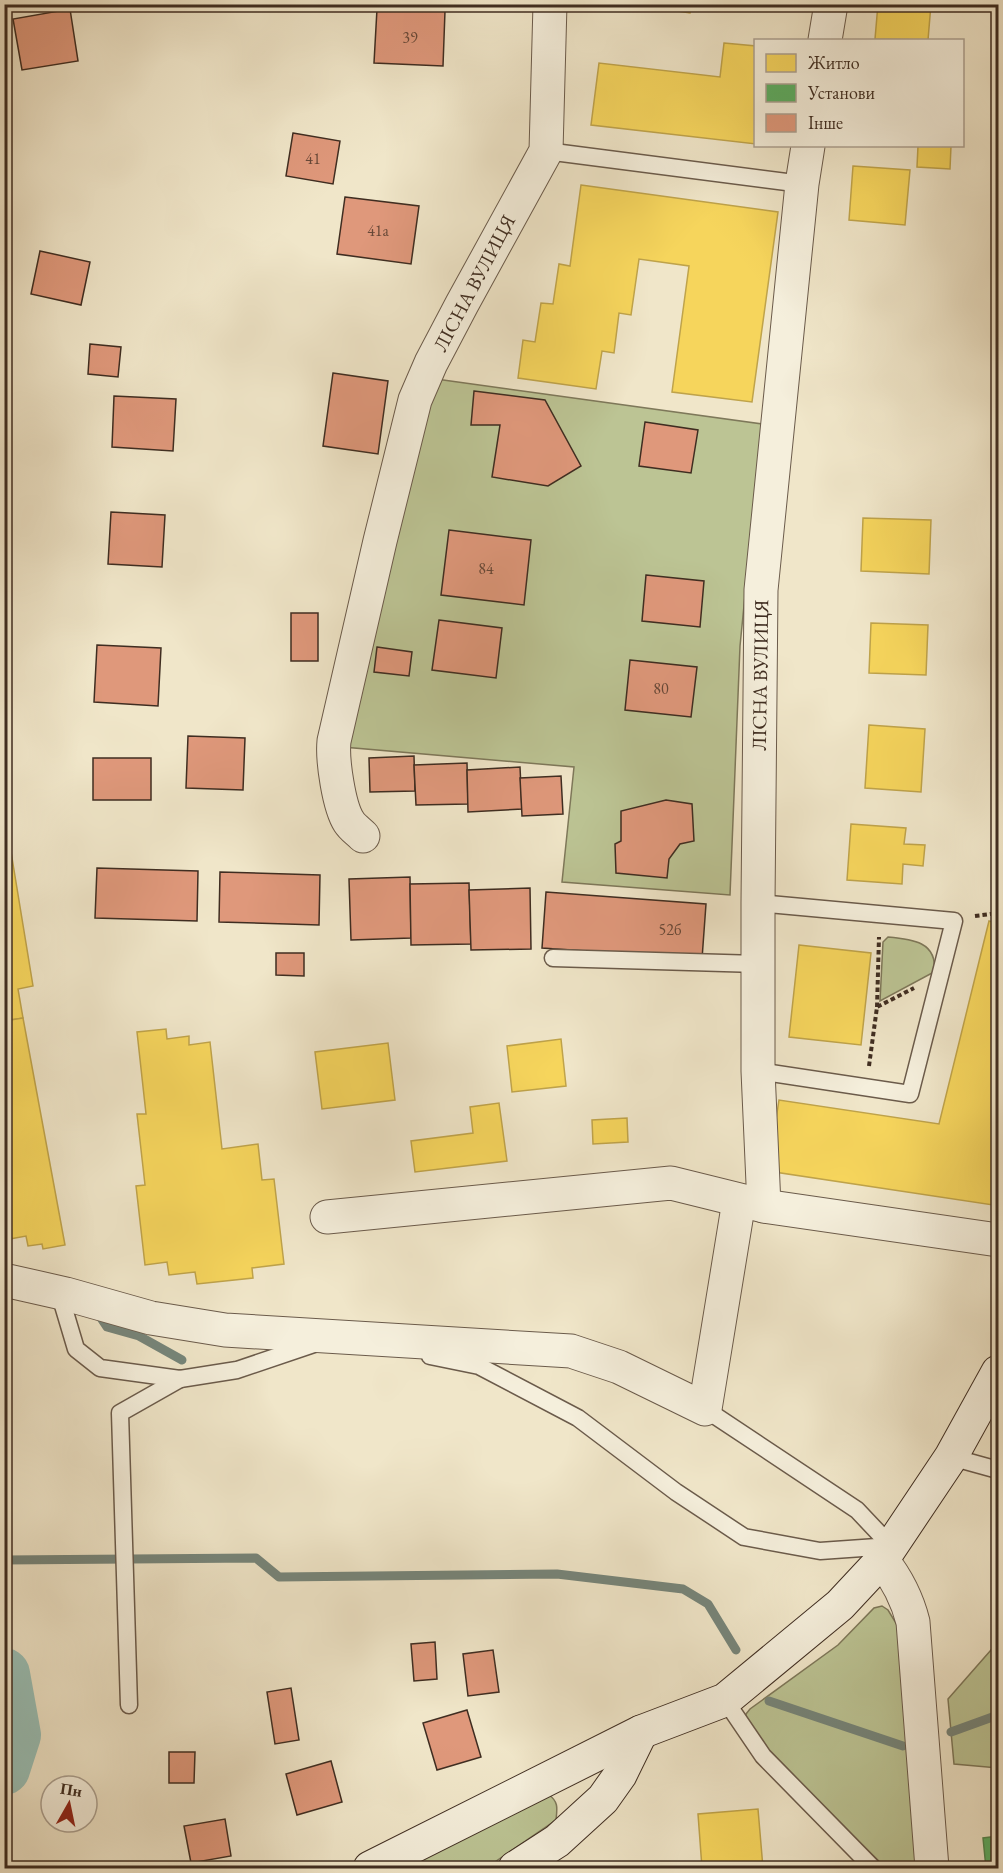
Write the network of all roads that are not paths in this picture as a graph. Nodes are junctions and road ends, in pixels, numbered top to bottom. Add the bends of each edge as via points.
1 (550, 4) edge
2 (831, 4) edge
3 (825, 39) edge
4 (808, 147) edge
5 (546, 151) junction
6 (802, 184) junction
7 (363, 836) dead end
8 (758, 903) junction
9 (553, 958) dead end
10 (758, 964) junction
11 (758, 1071) junction
12 (752, 1204) junction
13 (327, 1217) dead end
14 (999, 1240) edge
15 (4, 1280) edge
16 (58, 1292) junction
17 (336, 1336) junction
18 (999, 1372) edge
19 (180, 1379) junction
20 (705, 1409) junction
21 (951, 1457) junction
22 (999, 1470) edge
23 (886, 1553) junction
24 (725, 1700) junction
25 (129, 1705) dead end
26 (641, 1732) junction
27 (370, 1869) edge
28 (515, 1869) edge
29 (873, 1869) edge
30 (933, 1869) edge

1 - 5 street, ЛІСНА ВУЛИЦЯ
2 - 3 street
4 - 6 street, ЛІСНА ВУЛИЦЯ
5 - 6 lane
5 - 7 street, ЛІСНА ВУЛИЦЯ via 431,363 415,400 334,741 341,798 349,822
6 - 8 street, ЛІСНА ВУЛИЦЯ via 761,590
8 - 10 street, ЛІСНА ВУЛИЦЯ
8 - 11 lane via 954,921 910,1094
9 - 10 lane
10 - 11 street, ЛІСНА ВУЛИЦЯ
11 - 12 street, ЛІСНА ВУЛИЦЯ
12 - 13 street via 671,1183
12 - 14 street
12 - 20 street, ЛІСНА ВУЛИЦЯ
15 - 16 street
16 - 17 street via 150,1318 225,1330
16 - 19 lane via 76,1349 100,1368
17 - 19 lane via 237,1370
17 - 20 street via 571,1351 619,1367
17 - 23 lane via 479,1366 578,1418 676,1492 744,1537 819,1551
18 - 21 street
19 - 25 lane via 120,1413
20 - 23 lane via 857,1510
21 - 22 lane
21 - 23 street
23 - 24 street via 840,1605
23 - 30 street via 913,1622
24 - 26 street
24 - 29 lane via 763,1756
26 - 27 street
26 - 28 street via 603,1799 557,1841

